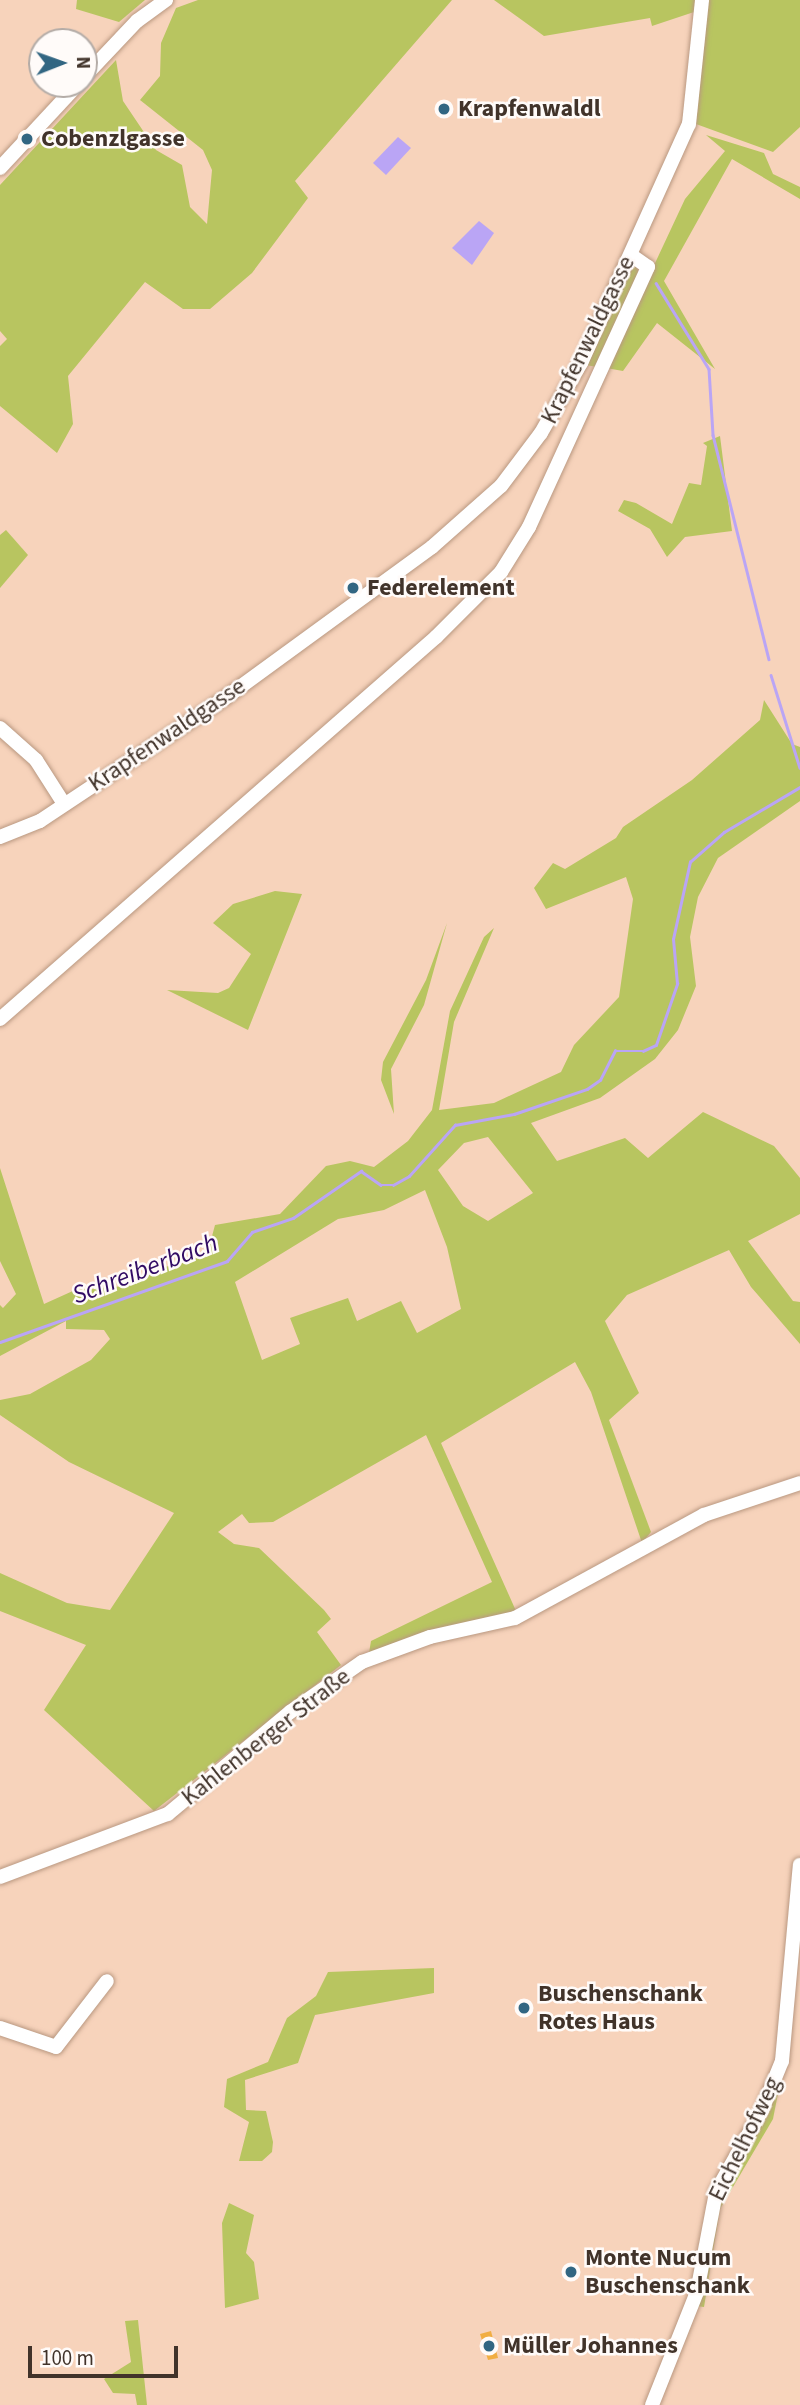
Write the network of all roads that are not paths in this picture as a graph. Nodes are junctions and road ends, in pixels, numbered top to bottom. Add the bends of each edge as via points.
1 (166, 0) edge
2 (702, 0) edge
3 (98, 62) edge
4 (65, 98) edge
5 (0, 169) edge
6 (631, 255) junction
7 (0, 728) edge
8 (64, 804) junction
9 (0, 837) edge
10 (0, 1019) edge
11 (800, 1483) edge
12 (800, 1865) edge
13 (0, 1877) edge
14 (107, 1981) dead end
15 (0, 2028) edge
16 (652, 2405) edge

1 - 3 street via 137,21
2 - 6 street, Krapfenwaldgasse via 689,124
4 - 5 street
6 - 8 street, Krapfenwaldgasse via 565,396 486,502 312,637
6 - 10 street via 649,267 529,527 494,581
7 - 8 street via 36,760
8 - 9 street, Krapfenwaldgasse via 30,826
11 - 13 street, Kahlenberger Straße via 704,1515 515,1618 430,1637 362,1662 290,1712 168,1814
12 - 16 street, Eichelhofweg via 782,2061 762,2110 716,2192 697,2292
14 - 15 street via 55,2047

